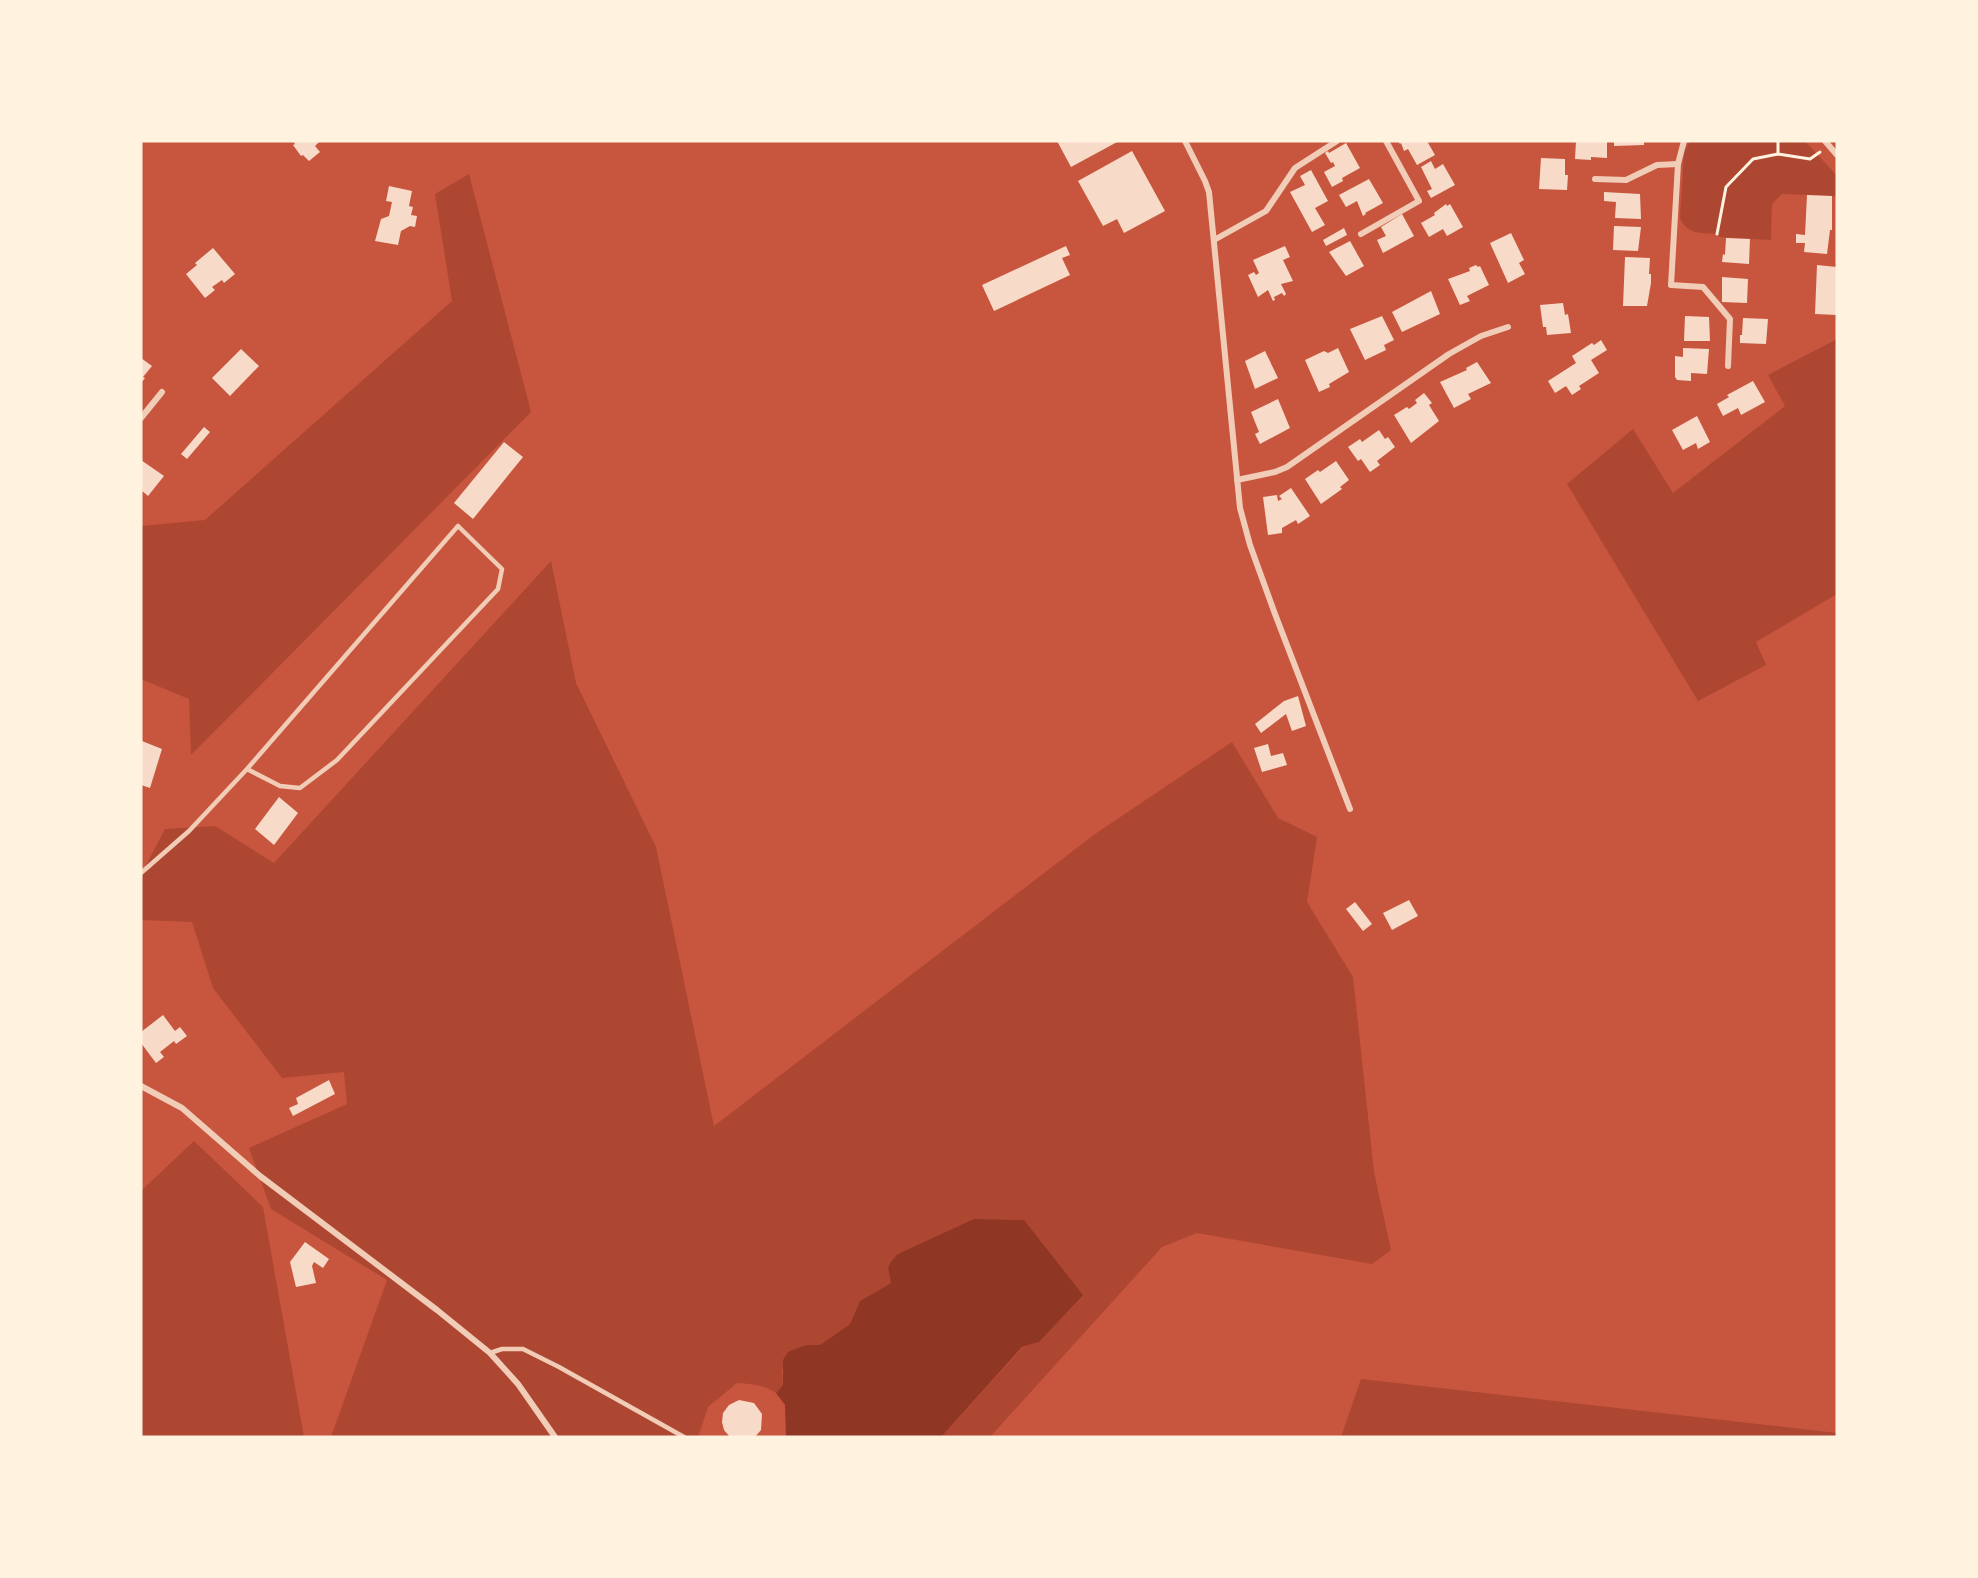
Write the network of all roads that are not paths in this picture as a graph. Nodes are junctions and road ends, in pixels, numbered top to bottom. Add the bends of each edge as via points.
1 (1185, 141) edge
2 (1337, 141) edge
3 (1386, 141) edge
4 (1684, 141) edge
5 (1827, 143) edge
6 (1837, 155) edge
7 (1678, 164) junction
8 (1595, 179) dead end
9 (1361, 234) dead end
10 (1214, 240) junction
11 (1508, 327) dead end
12 (1728, 366) dead end
13 (162, 392) dead end
14 (141, 418) edge
15 (1237, 480) junction
16 (247, 769) junction
17 (1350, 809) dead end
18 (141, 873) edge
19 (141, 1086) edge
20 (490, 1353) junction
21 (555, 1437) edge
22 (684, 1437) edge

1 - 10 street via 1209,192
2 - 10 street via 1295,168 1266,211
3 - 9 street via 1419,201
4 - 7 street
5 - 6 street
7 - 8 street via 1657,165 1626,180
7 - 12 street via 1671,285 1704,287 1730,319
10 - 15 street
11 - 15 street via 1481,336 1449,354 1294,463 1275,472
13 - 14 street
15 - 17 street via 1250,545
16 - 16 lane via 458,526 501,568 498,589 338,760 300,788 280,786
16 - 18 lane via 189,831
19 - 20 street via 182,1108 260,1176
20 - 21 street via 518,1384
20 - 22 lane via 524,1349

